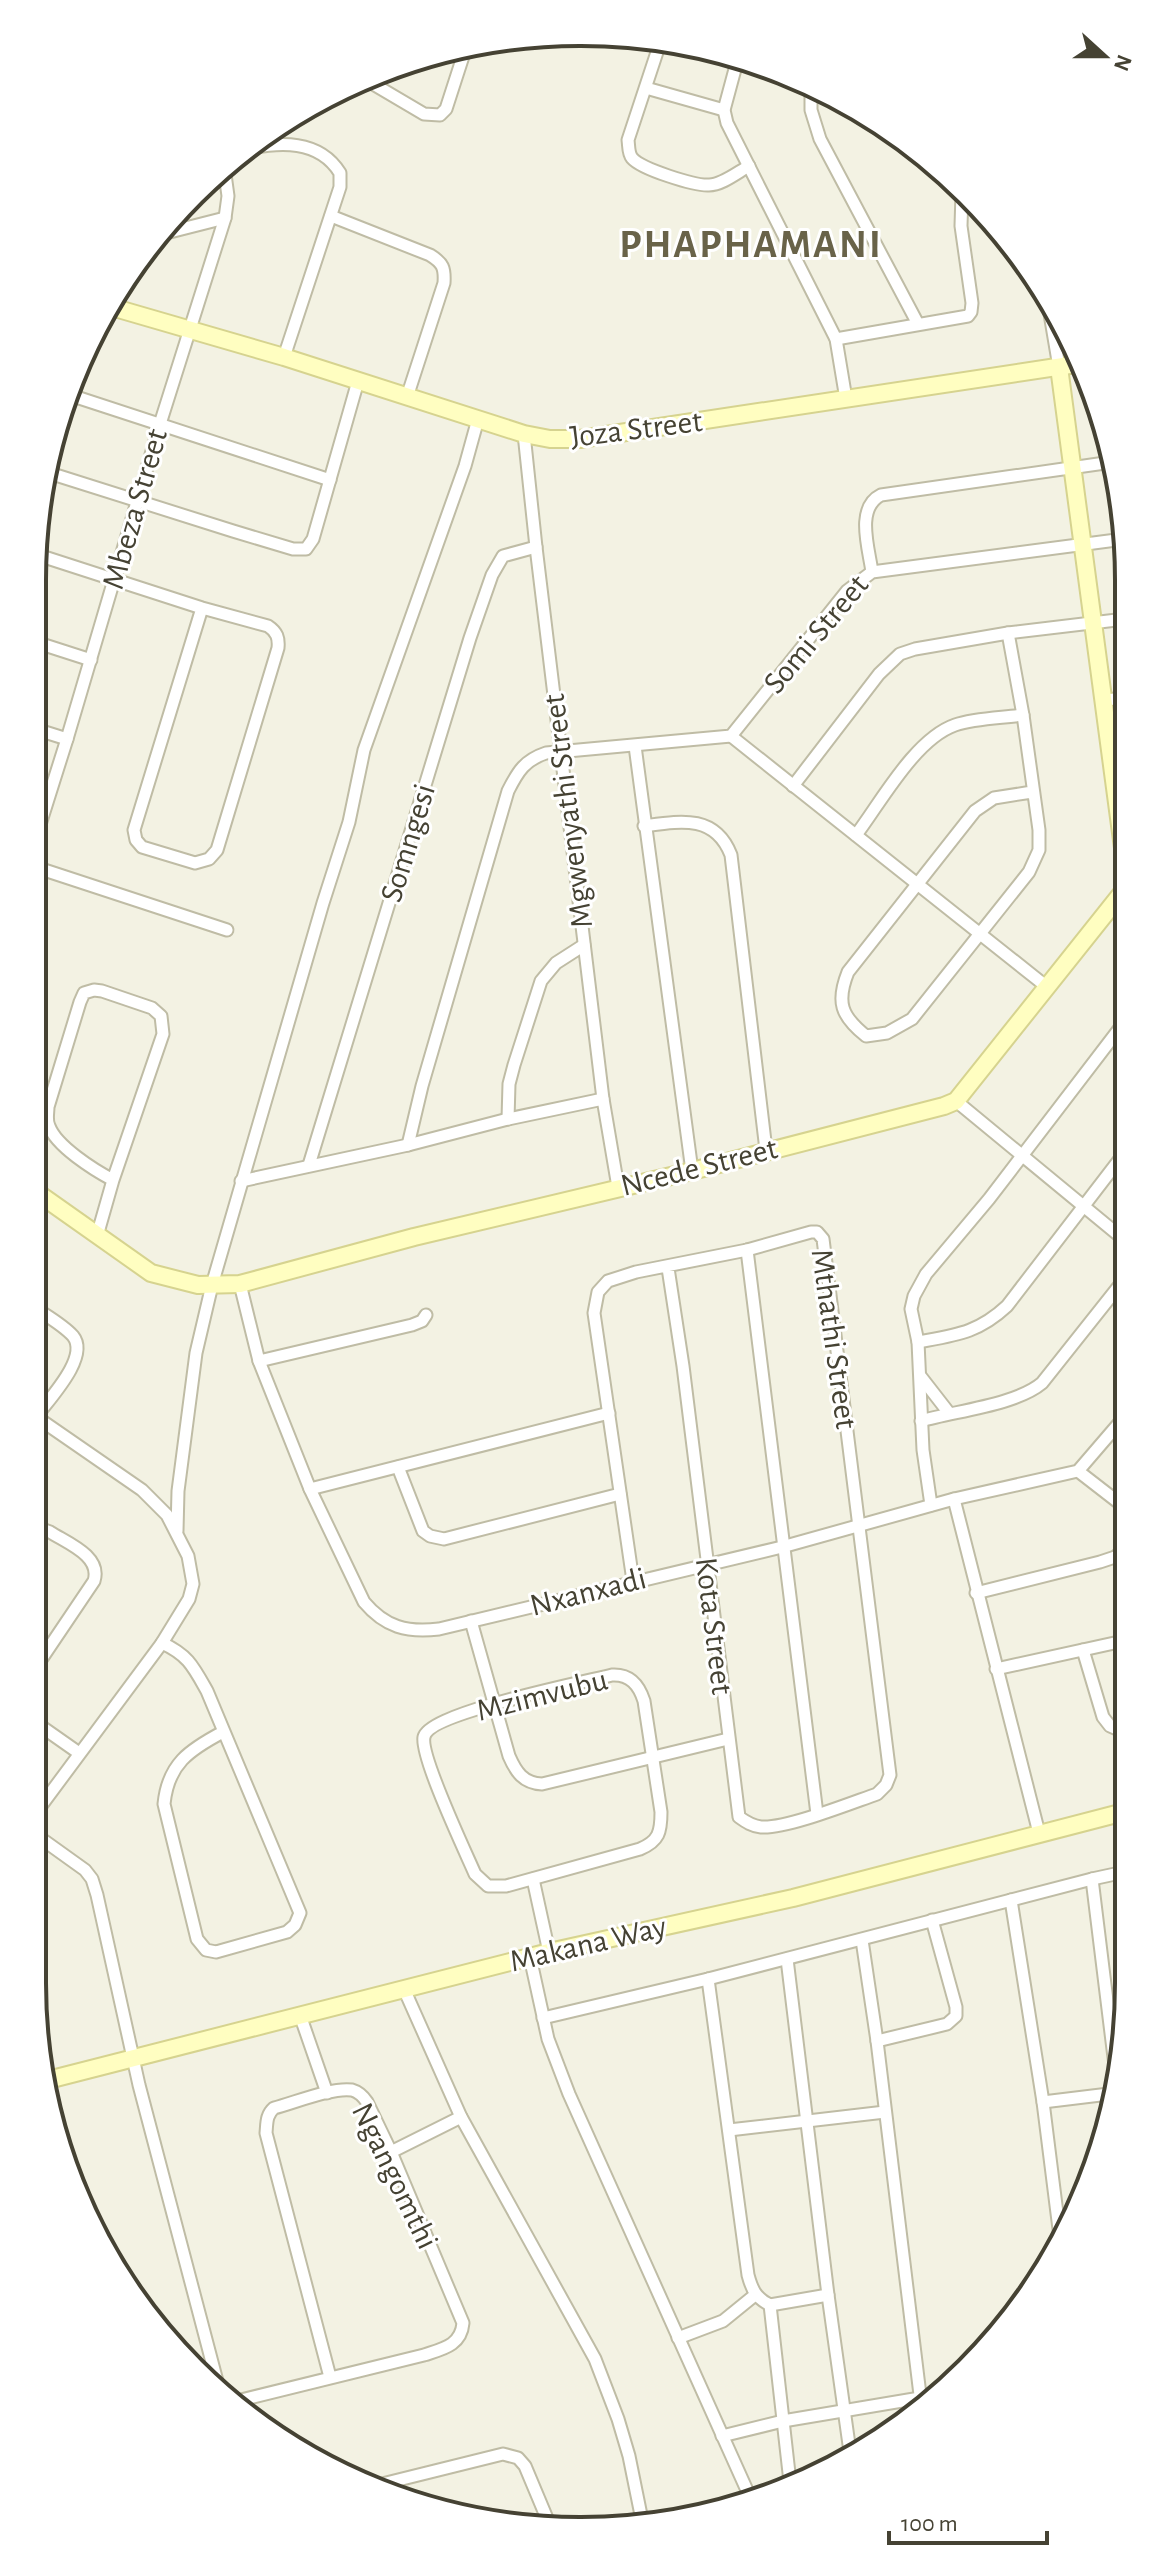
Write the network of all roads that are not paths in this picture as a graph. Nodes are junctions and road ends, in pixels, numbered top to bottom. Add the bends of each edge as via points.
1 (657, 52) edge
2 (462, 59) edge
3 (735, 69) edge
4 (377, 86) edge
5 (646, 88) junction
6 (811, 98) edge
7 (724, 110) junction
8 (270, 145) edge
9 (749, 166) junction
10 (226, 181) edge
11 (962, 207) edge
12 (331, 216) junction
13 (225, 218) junction
14 (177, 230) edge
15 (120, 310) edge
16 (918, 324) junction
17 (191, 330) junction
18 (1053, 331) edge
19 (836, 339) junction
20 (284, 357) junction
21 (1069, 365) edge
22 (1059, 367) junction
23 (358, 381) junction
24 (407, 397) junction
25 (78, 398) edge
26 (846, 399) junction
27 (478, 419) junction
28 (160, 424) junction
29 (524, 434) junction
30 (1102, 463) edge
31 (1071, 466) junction
32 (56, 475) edge
33 (330, 480) junction
34 (137, 502) junction
35 (1113, 540) edge
36 (1081, 544) junction
37 (536, 547) junction
38 (47, 558) edge
39 (872, 572) junction
40 (115, 580) junction
41 (202, 608) junction
42 (1115, 620) edge
43 (1094, 623) junction
44 (1008, 633) junction
45 (46, 646) edge
46 (91, 660) junction
47 (1115, 699) edge
48 (1105, 700) junction
49 (1023, 715) junction
50 (46, 732) edge
51 (731, 736) junction
52 (67, 739) junction
53 (635, 746) junction
54 (561, 752) junction
55 (1115, 782) edge
56 (793, 786) junction
57 (1032, 792) junction
58 (46, 793) edge
59 (644, 826) junction
60 (856, 835) junction
61 (46, 871) edge
62 (918, 884) junction
63 (1115, 902) edge
64 (227, 930) dead end
65 (979, 932) junction
66 (584, 945) junction
67 (1047, 987) junction
68 (1115, 1034) edge
69 (603, 1099) junction
70 (956, 1101) junction
71 (508, 1119) junction
72 (408, 1145) junction
73 (766, 1150) junction
74 (1022, 1155) junction
75 (309, 1165) junction
76 (1115, 1166) edge
77 (692, 1171) junction
78 (113, 1180) junction
79 (241, 1181) junction
80 (618, 1187) junction
81 (46, 1199) edge
82 (1084, 1207) junction
83 (1115, 1232) edge
84 (97, 1236) junction
85 (747, 1250) junction
86 (668, 1268) junction
87 (240, 1284) junction
88 (212, 1285) junction
89 (1115, 1291) edge
90 (426, 1315) dead end
91 (46, 1316) edge
92 (918, 1342) junction
93 (259, 1361) junction
94 (921, 1376) junction
95 (46, 1400) edge
96 (609, 1413) junction
97 (949, 1413) junction
98 (921, 1421) junction
99 (46, 1423) edge
100 (1115, 1428) edge
101 (398, 1467) junction
102 (1078, 1471) junction
103 (310, 1489) junction
104 (620, 1494) junction
105 (954, 1499) junction
106 (1115, 1500) edge
107 (931, 1505) junction
108 (858, 1527) junction
109 (46, 1530) edge
110 (177, 1531) junction
111 (782, 1547) junction
112 (1115, 1557) edge
113 (706, 1563) junction
114 (633, 1581) junction
115 (976, 1593) junction
116 (471, 1621) junction
117 (162, 1643) junction
118 (1115, 1643) edge
119 (1083, 1650) junction
120 (46, 1652) edge
121 (996, 1669) junction
122 (493, 1704) junction
123 (1115, 1728) edge
124 (46, 1730) edge
125 (223, 1732) junction
126 (728, 1739) junction
127 (79, 1753) junction
128 (651, 1758) junction
129 (890, 1775) joint
130 (46, 1799) edge
131 (817, 1814) junction
132 (1115, 1814) edge
133 (1039, 1833) junction
134 (46, 1842) edge
135 (1115, 1874) edge
136 (533, 1879) junction
137 (1092, 1879) junction
138 (1011, 1900) junction
139 (932, 1920) junction
140 (862, 1940) junction
141 (549, 1952) junction
142 (530, 1957) junction
143 (787, 1959) junction
144 (708, 1979) junction
145 (404, 1989) junction
146 (300, 2015) junction
147 (543, 2018) junction
148 (1112, 2039) edge
149 (877, 2041) junction
150 (132, 2057) junction
151 (55, 2078) edge
152 (327, 2093) junction
153 (1103, 2094) edge
154 (1043, 2102) junction
155 (885, 2112) junction
156 (461, 2117) junction
157 (806, 2121) junction
158 (729, 2130) junction
159 (391, 2152) junction
160 (1058, 2222) edge
161 (755, 2295) junction
162 (828, 2295) junction
163 (770, 2305) junction
164 (678, 2338) junction
165 (214, 2371) edge
166 (330, 2377) junction
167 (920, 2395) edge
168 (245, 2399) edge
169 (912, 2402) edge
170 (846, 2409) junction
171 (783, 2421) junction
172 (722, 2436) junction
173 (850, 2444) edge
174 (789, 2474) edge
175 (391, 2482) edge
176 (747, 2491) edge
177 (641, 2513) edge
178 (546, 2516) edge

1 - 5 street
2 - 4 street via 440,115 424,114
3 - 7 street
5 - 7 street
5 - 9 street via 628,140 633,160 710,185
6 - 16 street via 820,139
7 - 9 street
8 - 12 street via 302,146 327,158 340,173
9 - 19 street
10 - 13 street, Mbeza Street
11 - 16 street via 971,312 959,319
12 - 20 street
12 - 24 street via 418,249 445,270
13 - 14 street
13 - 17 street, Mbeza Street
15 - 17 street, Joza Street
16 - 19 street
17 - 20 street, Joza Street
17 - 28 street, Mbeza Street
18 - 22 street
19 - 26 street
20 - 23 street, Joza Street
21 - 22 street, Joza Street
22 - 26 street, Joza Street
22 - 31 street
23 - 24 street, Joza Street
23 - 33 street
24 - 27 street, Joza Street
25 - 28 street
26 - 29 street, Joza Street via 580,439
27 - 29 street, Joza Street
27 - 79 street via 364,750 349,822
28 - 33 street
28 - 34 street, Mbeza Street
29 - 37 street, Mgwenyathi Street
30 - 31 street, Somi Street
31 - 36 street
31 - 39 street, Somi Street via 874,498 866,523
32 - 34 street
33 - 34 street via 313,539 302,550
34 - 40 street, Mbeza Street
35 - 36 street
36 - 39 street
36 - 43 street
37 - 54 street, Mgwenyathi Street
37 - 75 street, Somngesi via 503,556 492,575
38 - 40 street
39 - 51 street, Somi Street via 847,591
40 - 41 street
40 - 46 street, Mbeza Street
41 - 41 street via 268,626 279,639 217,850 195,863 142,847 134,830
42 - 43 street
43 - 44 street
43 - 48 street
44 - 49 street
44 - 56 street via 900,654
45 - 46 street
46 - 52 street, Mbeza Street
47 - 48 street
48 - 55 street
49 - 57 street
49 - 60 street via 956,724 942,731 908,764
50 - 52 street
51 - 53 street
51 - 56 street
52 - 58 street, Mbeza Street
53 - 54 street
53 - 59 street
54 - 66 street, Mgwenyathi Street
54 - 72 street via 532,758 508,791
56 - 60 street
57 - 62 street via 984,803
57 - 65 street via 1039,850 1029,872
59 - 73 street via 699,824 718,833 728,847
59 - 77 street
60 - 62 street
61 - 64 street
62 - 65 street
62 - 65 street via 843,985 840,998 853,1026 866,1036 887,1033 912,1019
63 - 67 street
65 - 67 street
66 - 69 street, Mgwenyathi Street
66 - 71 street via 556,963 541,981 511,1074
67 - 70 street
68 - 74 street
69 - 71 street
69 - 80 street, Mgwenyathi Street
70 - 73 street, Ncede Street
70 - 74 street
71 - 72 street
72 - 75 street
73 - 77 street, Ncede Street
74 - 82 street
74 - 92 street via 918,1287 911,1309
75 - 79 street
76 - 82 street
77 - 80 street, Ncede Street
78 - 78 street via 163,1025 152,1008 94,990 84,993 80,1002 48,1107 48,1123 76,1157
78 - 84 street
79 - 88 street
80 - 87 street, Ncede Street
81 - 84 street, Ncede Street
82 - 83 street
82 - 92 street via 990,1322
84 - 88 street, Ncede Street via 151,1273
85 - 86 street, Mthathi Street
85 - 108 street, Mthathi Street via 811,1232 823,1239
85 - 111 street
86 - 96 street, Mthathi Street via 608,1281 598,1292 594,1313
86 - 113 street, Kota Street
87 - 88 street, Ncede Street
87 - 93 street, Nxanxadi
88 - 110 street via 196,1353
89 - 97 street via 1037,1387
90 - 93 street via 412,1325
91 - 95 street via 75,1338 78,1356
92 - 94 street
93 - 103 street, Nxanxadi
94 - 97 street
94 - 98 street
96 - 101 street
96 - 104 street, Mthathi Street
97 - 98 street
98 - 107 street
99 - 110 street via 142,1490
100 - 102 street
101 - 103 street
101 - 104 street via 423,1531 444,1539
102 - 105 street, Nxanxadi
102 - 106 street
103 - 116 street, Nxanxadi via 375,1616 399,1629 420,1631
104 - 114 street, Mthathi Street
105 - 107 street, Nxanxadi
105 - 115 street
107 - 108 street, Nxanxadi
108 - 111 street, Nxanxadi
108 - 129 street, Mthathi Street
109 - 120 street via 92,1559 96,1574
110 - 117 street via 193,1584
111 - 113 street, Nxanxadi
111 - 131 street
112 - 115 street
113 - 114 street, Nxanxadi
113 - 126 street, Kota Street
114 - 116 street, Nxanxadi
115 - 121 street
116 - 122 street
117 - 125 street via 191,1662
117 - 127 street
118 - 119 street
119 - 121 street
119 - 123 street via 1103,1717
121 - 133 street
122 - 128 street via 509,1756 527,1781 542,1784
122 - 128 street, Mzimvubu via 623,1676 641,1692
122 - 136 street, Mzimvubu via 432,1726 423,1739 425,1750 477,1879 493,1887
124 - 127 street
125 - 125 street via 300,1913 287,1932 216,1952 197,1939 164,1804 174,1770 192,1749
126 - 128 street
126 - 131 street, Kota Street via 739,1817 767,1827
127 - 130 street
128 - 136 street, Mzimvubu via 661,1812 652,1844
129 - 131 street, Kota Street via 877,1794
132 - 133 street, Makana Way
133 - 141 street, Makana Way via 793,1898
134 - 150 street via 92,1879
135 - 137 street
136 - 141 street
137 - 138 street
137 - 148 street
138 - 139 street
138 - 154 street
139 - 140 street
139 - 149 street via 956,2016 947,2024
140 - 143 street
140 - 149 street
141 - 142 street, Makana Way
142 - 145 street, Makana Way
142 - 147 street
143 - 144 street
143 - 157 street
144 - 147 street
144 - 158 street
145 - 146 street, Makana Way
145 - 156 street
146 - 150 street, Makana Way
146 - 152 street
147 - 164 street via 569,2094
149 - 155 street
150 - 151 street, Makana Way
150 - 165 street
152 - 159 street, Ngangomthi via 349,2090 361,2095
152 - 166 street, Ngangomthi via 274,2108 266,2133
153 - 154 street
154 - 160 street
155 - 157 street
155 - 167 street
156 - 159 street
156 - 177 street via 595,2359 629,2456
157 - 158 street
157 - 162 street
158 - 161 street
159 - 166 street, Ngangomthi via 463,2323 461,2334 449,2347
161 - 163 street
161 - 164 street via 723,2321
162 - 163 street
162 - 170 street
163 - 171 street
164 - 172 street
166 - 168 street, Ngangomthi
169 - 170 street
170 - 171 street
170 - 173 street
171 - 172 street
171 - 174 street
172 - 176 street
175 - 178 street via 512,2455 525,2466

